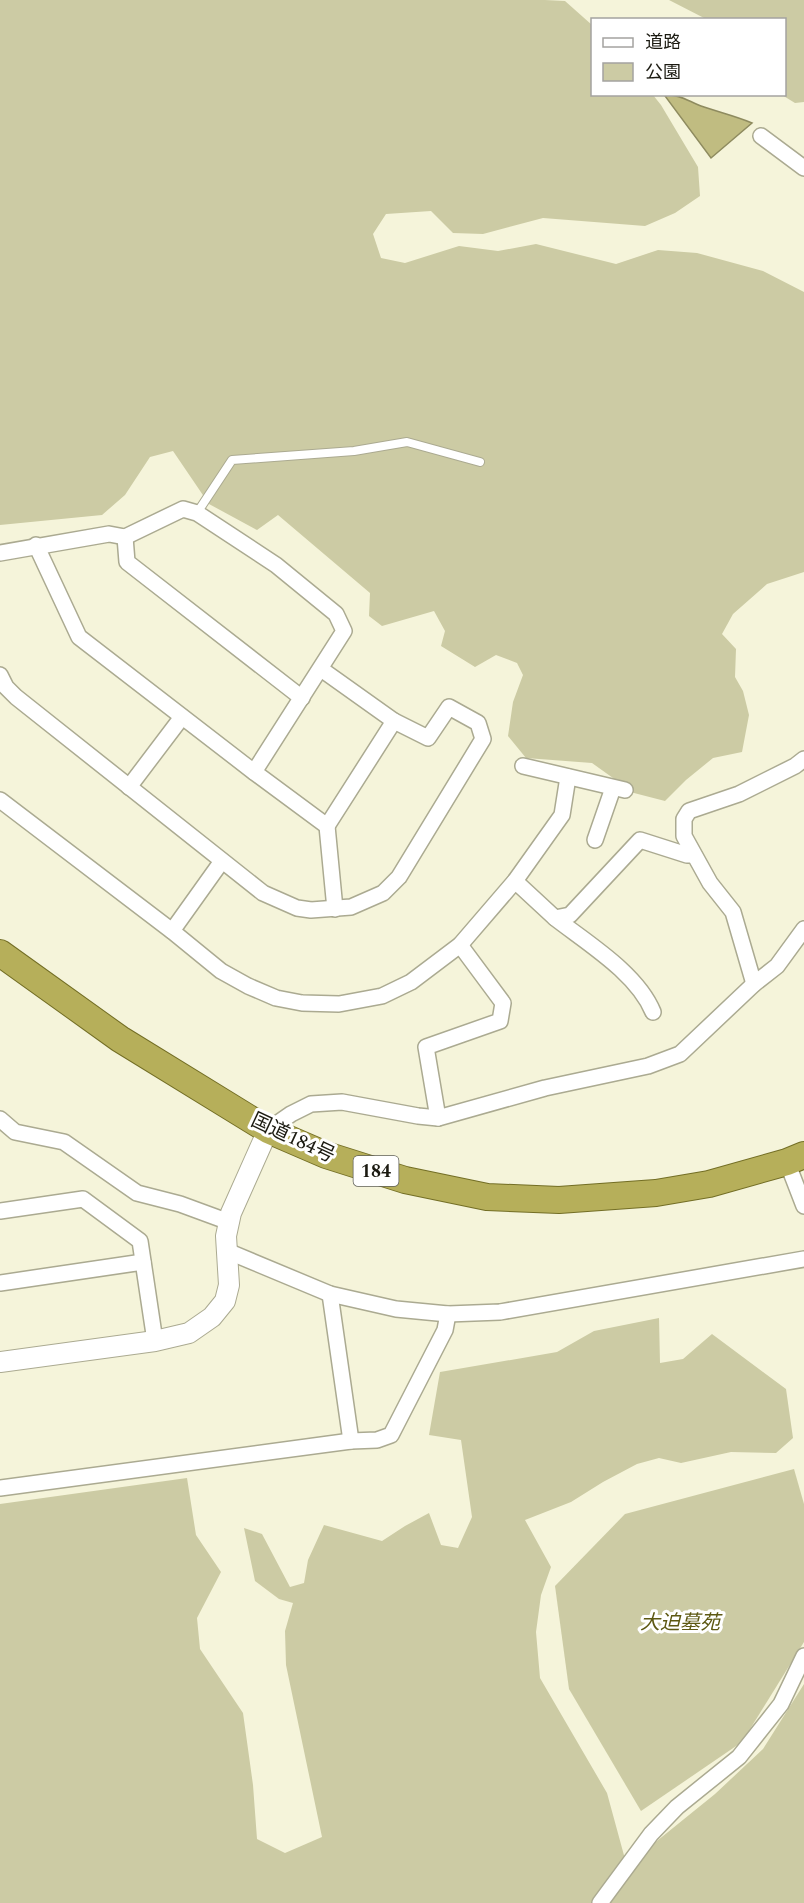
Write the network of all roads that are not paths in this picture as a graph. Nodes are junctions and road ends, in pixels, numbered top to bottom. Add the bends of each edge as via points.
1 (761, 136) dead end
2 (804, 168) edge
3 (480, 462) dead end
4 (197, 513) junction
5 (125, 537) junction
6 (36, 545) junction
7 (0, 553) edge
8 (321, 669) junction
9 (2, 684) edge
10 (302, 698) junction
11 (182, 717) junction
12 (394, 721) junction
13 (804, 759) edge
14 (522, 766) dead end
15 (254, 772) junction
16 (568, 777) junction
17 (129, 787) junction
18 (0, 800) edge
19 (327, 826) junction
20 (595, 840) dead end
21 (694, 855) junction
22 (222, 861) junction
23 (515, 881) junction
24 (335, 909) junction
25 (555, 918) junction
26 (804, 929) edge
27 (172, 931) junction
28 (460, 945) junction
29 (0, 953) edge
30 (754, 984) junction
31 (653, 1012) dead end
32 (438, 1118) junction
33 (0, 1119) edge
34 (268, 1130) junction
35 (796, 1159) edge
36 (804, 1206) edge
37 (0, 1211) edge
38 (229, 1222) junction
39 (228, 1251) junction
40 (804, 1259) edge
41 (143, 1262) junction
42 (0, 1283) edge
43 (330, 1294) junction
44 (448, 1314) junction
45 (155, 1341) junction
46 (0, 1362) edge
47 (351, 1441) junction
48 (0, 1488) edge
49 (804, 1656) edge
50 (600, 1903) edge

1 - 2 street
3 - 4 lane via 406,442 354,451 232,460
4 - 5 street via 183,509
4 - 8 street via 276,565 336,614 344,632
5 - 6 street via 108,534
5 - 10 street via 127,562
6 - 7 street
6 - 11 street via 79,637
8 - 10 street
8 - 12 street
9 - 17 street
10 - 15 street
11 - 15 street
11 - 17 street
12 - 19 street
12 - 24 street via 428,738 448,707 478,723 483,739 399,877 383,893 363,903
13 - 21 street via 739,794 689,811 684,819 684,836
14 - 16 street
15 - 19 street
16 - 20 street via 619,789
16 - 23 street via 562,815
17 - 22 street
18 - 27 street
19 - 24 street
21 - 25 street via 640,840 570,915
21 - 30 street via 733,912
22 - 24 street via 263,893 284,903 297,908
22 - 27 street
23 - 25 street
23 - 28 street
25 - 31 street via 622,969 649,1001
26 - 30 street via 777,966
27 - 28 street via 230,976 276,998 302,1003 339,1004 382,996 411,982
28 - 32 street via 503,1004 500,1021 426,1047
29 - 34 highway, 国道184号 / 184 via 120,1039
30 - 32 street via 680,1054 668,1060
32 - 34 street via 342,1102 311,1104
33 - 38 street via 15,1131 64,1142 137,1193
34 - 35 highway, 国道184号 / 184 via 326,1155 405,1180 487,1197 559,1200 656,1193 709,1184
34 - 38 street
35 - 36 street
37 - 41 street via 83,1199 140,1241
38 - 39 street
39 - 43 street
39 - 45 street via 229,1285 225,1301 212,1317 189,1333
40 - 44 street via 500,1312
41 - 42 street
41 - 45 street
43 - 44 street via 396,1309
43 - 47 street
44 - 47 street via 445,1330 391,1435
45 - 46 street
47 - 48 street
49 - 50 street via 780,1704 739,1757 677,1807 651,1834

